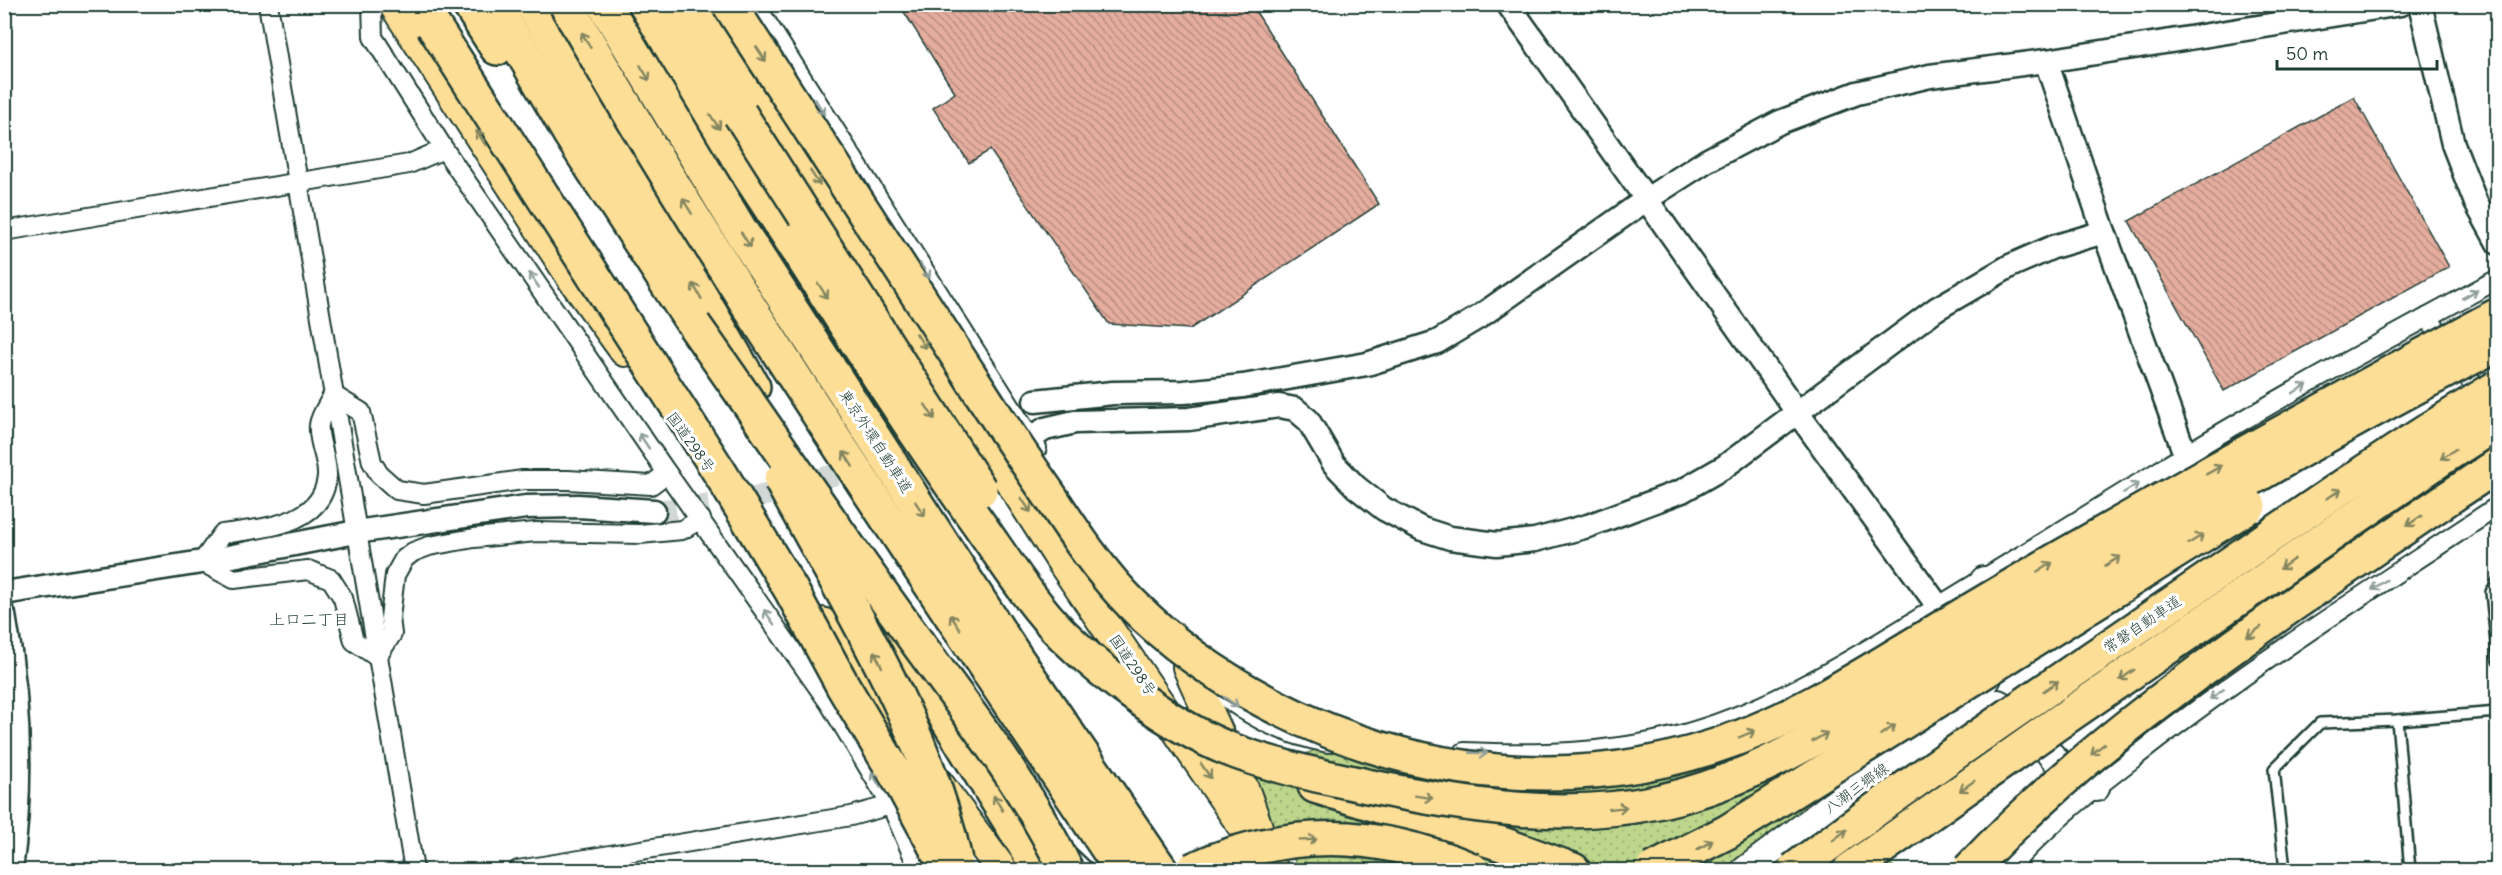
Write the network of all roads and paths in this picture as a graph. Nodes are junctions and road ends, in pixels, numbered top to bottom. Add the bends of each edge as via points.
1 (268, 4) edge
2 (372, 4) edge
3 (394, 4) edge
4 (420, 4) edge
5 (469, 4) edge
6 (494, 4) edge
7 (532, 4) edge
8 (566, 4) edge
9 (604, 4) edge
10 (635, 4) edge
11 (670, 4) edge
12 (704, 4) edge
13 (729, 4) edge
14 (755, 4) edge
15 (1508, 4) edge
16 (2401, 4) edge
17 (2420, 4) edge
18 (2046, 61) junction
19 (570, 134) junction
20 (444, 149) junction
21 (297, 182) junction
22 (1647, 200) junction
23 (4, 231) edge
24 (2104, 232) junction
25 (2498, 243) edge
26 (2498, 279) edge
27 (2498, 315) edge
28 (2428, 316) junction
29 (694, 325) junction
30 (2498, 344) edge
31 (2498, 349) edge
32 (2498, 387) edge
33 (333, 395) junction
34 (1035, 401) dead end
35 (1797, 412) junction
36 (2498, 422) edge
37 (1031, 438) junction
38 (2185, 454) junction
39 (2498, 465) edge
40 (667, 474) junction
41 (2498, 506) edge
42 (654, 511) tunnel mouth
43 (701, 519) junction
44 (356, 532) junction
45 (202, 562) junction
46 (1984, 580) junction
47 (2498, 581) edge
48 (4, 592) edge
49 (1938, 606) junction
50 (4, 615) edge
51 (377, 657) junction
52 (2498, 661) edge
53 (1001, 663) junction
54 (1188, 667) junction
55 (1969, 708) junction
56 (2498, 712) edge
57 (2397, 720) junction
58 (1179, 723) junction
59 (1225, 748) junction
60 (2096, 788) junction
61 (891, 805) junction
62 (1043, 857) edge
63 (1272, 869) edge
64 (11, 870) edge
65 (414, 870) edge
66 (518, 870) edge
67 (920, 870) edge
68 (948, 870) edge
69 (958, 870) edge
70 (1002, 870) edge
71 (1090, 870) edge
72 (1122, 870) edge
73 (1161, 870) edge
74 (1192, 870) edge
75 (1473, 870) edge
76 (1573, 870) edge
77 (1652, 870) edge
78 (1745, 870) edge
79 (1794, 870) edge
80 (1850, 870) edge
81 (1969, 870) edge
82 (2008, 870) edge
83 (2285, 870) edge
84 (2410, 870) edge

1 - 21 street
2 - 20 street via 374,37
70 -> 3 highway, 国道298号 via 573,279
4 - 68 highway, bridge via 722,476 791,590
5 - 19 highway via 513,73
6 - 19 highway
62 -> 7 highway via 884,615
53 -> 8 highway, 東京外環自動車道, bridge via 779,354 609,81
9 -> 53 highway, 東京外環自動車道, bridge
10 -> 58 highway, bridge via 929,454 1025,590 1080,651
11 -> 58 highway, bridge via 1054,606 1104,663
12 -> 63 highway, 国道298号 via 1064,563
13 -> 27 highway, bridge via 1009,436 1069,525 1131,603 1186,651 1247,692 1315,726 1385,752 1421,760 1503,772 1586,771 1663,760 1740,738 1814,704 2196,480
14 -> 37 street
15 - 22 street
16 - 18 street
17 - 25 street via 2453,144 2475,203
18 - 22 street via 1930,76 1857,93 1780,122
18 - 24 street
19 - 29 highway
20 - 21 street via 409,164
40 -> 20 street
21 - 23 street
21 - 33 street
22 - 34 street via 1479,318 1437,342 1395,357 1243,386
22 - 35 street
24 - 35 street via 2052,247 2010,266 1936,309
24 - 38 street
28 -> 26 street
28 - 36 street
38 -> 28 street
29 - 62 highway, bridge via 858,561 991,743 1039,817
69 -> 29 highway, bridge via 939,798 902,707
59 -> 30 highway, bridge via 1343,781 1519,810 1587,812 1654,803 1703,790 1785,757 2285,459
77 -> 31 highway, bridge via 1727,832
79 -> 32 highway, 常磐自動車道, bridge via 2054,684 2427,430
33 - 40 street via 361,412 372,462 383,479 398,490 424,494 523,480 651,485
33 - 44 street
33 - 45 street via 319,424 327,476 319,499 303,514 280,525 222,534
35 - 37 street via 1724,467 1682,491 1588,526 1534,540 1497,544 1450,538 1422,529 1384,509 1334,464 1308,420 1295,409 1279,406 1189,419 1075,422 1045,429
35 - 49 street
36 -> 80 highway, bridge
37 - 54 street via 1107,563
46 -> 38 street
39 -> 81 highway, bridge via 2205,666 2143,713 2036,802
40 - 43 street
41 -> 60 street via 2218,693
42 - 44 street via 526,507
43 - 51 street via 682,530 640,534 536,532 474,538 413,552 395,575 392,634
61 -> 43 street via 830,704
44 - 45 street
44 - 51 street
45 - 48 street
45 - 51 street via 234,579 308,570 331,579 344,598 354,641
46 - 49 street
46 - 55 main road, 八潮三郷線 via 1988,678
47 - 52 lane via 2491,592
54 -> 49 street via 1250,715 1309,740 1345,746 1461,752 1564,753 1678,736 1779,699 1868,651
50 - 64 street via 19,720 19,778
51 - 65 street
53 - 72 highway, 東京外環自動車道
53 - 73 highway, 東京外環自動車道
54 - 63 highway via 1245,793
55 - 60 main road, 八潮三郷線 via 1998,703 2022,717 2073,778
55 - 78 main road, 八潮三郷線
56 - 57 lane
57 - 83 lane via 2320,723 2274,769
57 - 84 lane
58 - 59 highway, bridge
59 - 76 highway, bridge via 1325,790
60 - 82 street
61 - 66 street via 851,816
61 - 67 street
62 - 71 lane via 1072,853
74 -> 75 highway, bridge via 1273,843 1340,838 1411,848

